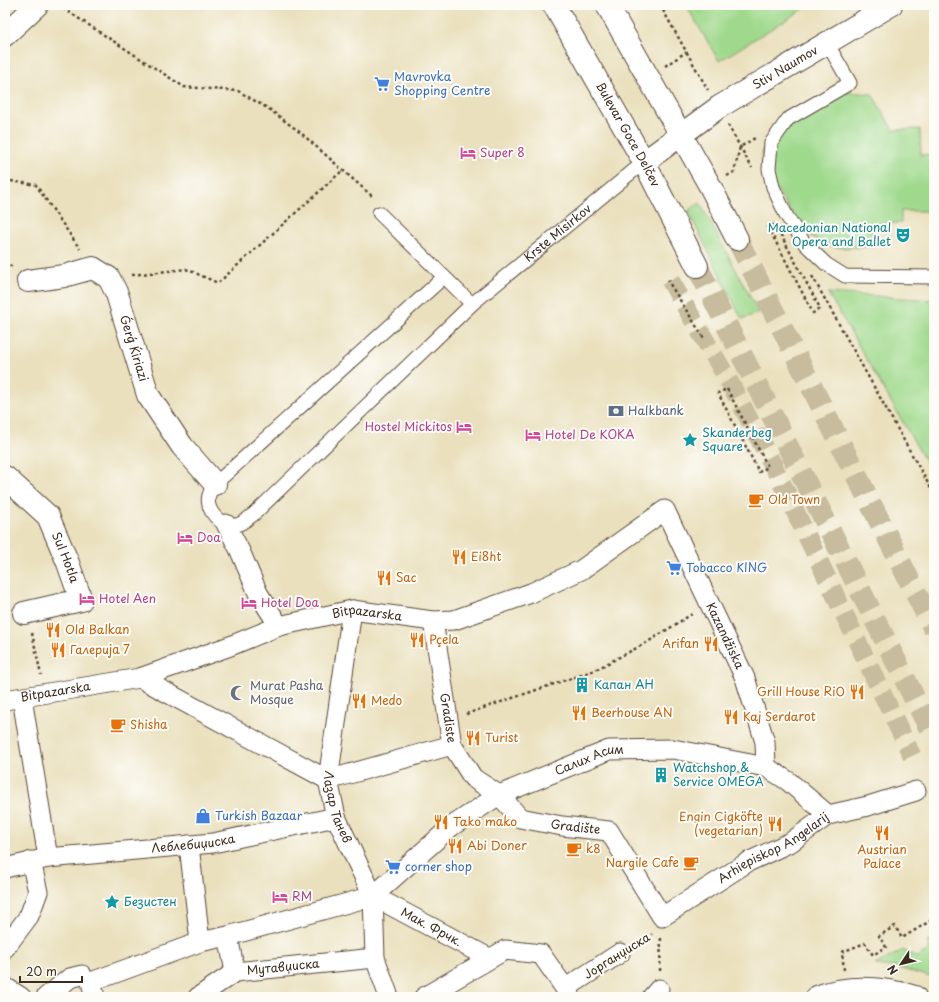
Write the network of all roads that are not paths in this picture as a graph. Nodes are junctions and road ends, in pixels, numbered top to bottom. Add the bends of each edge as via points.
1 (37, 5) edge
2 (554, 5) edge
3 (607, 5) edge
4 (891, 5) edge
5 (5, 35) edge
6 (827, 43) junction
7 (680, 134) junction
8 (644, 162) junction
9 (379, 213) dead end
10 (737, 239) tunnel mouth
11 (697, 266) tunnel mouth
12 (444, 277) junction
13 (934, 277) edge
14 (28, 281) dead end
15 (472, 304) junction
16 (5, 477) edge
17 (216, 484) junction
18 (665, 510) joint
19 (226, 524) junction
20 (352, 610) junction
21 (24, 612) dead end
22 (433, 621) junction
23 (279, 626) junction
24 (140, 678) junction
25 (13, 699) edge
26 (452, 745) junction
27 (766, 767) junction
28 (328, 780) junction
29 (916, 791) dead end
30 (499, 794) junction
31 (828, 815) junction
32 (336, 817) junction
33 (189, 845) junction
34 (40, 860) junction
35 (5, 868) edge
36 (373, 896) junction
37 (662, 917) joint
38 (228, 936) junction
39 (200, 942) junction
40 (5, 948) edge
41 (620, 952) road end
42 (375, 958) junction
43 (489, 958) junction
44 (236, 972) junction
45 (82, 975) dead end
46 (5, 987) edge
47 (568, 993) edge
48 (21, 997) edge
49 (46, 997) edge
50 (95, 997) edge
51 (198, 997) edge
52 (389, 997) edge
53 (424, 997) edge
54 (817, 997) edge
55 (916, 997) edge

1 - 5 street
2 - 8 street, Bulevar Goce Delčev
3 - 7 street
4 - 6 street, Stiv Naumov
6 - 7 street, Stiv Naumov via 719,107
6 - 13 lane via 850,83 788,119 771,143 768,169 773,187 786,215 805,244 826,264 845,276
7 - 8 street, Stiv Naumov
7 - 10 street
8 - 11 street, Bulevar Goce Delčev
8 - 15 lane, Krste Misirkov
9 - 12 lane
12 - 15 lane
12 - 17 lane
14 - 17 street, Ǵerǵ Ḱiriazi via 101,273 117,294 148,395 182,446
15 - 19 lane, Krste Misirkov via 254,514 244,522
16 - 21 street, Sul Hotla via 48,516 81,600
17 - 19 lane via 209,494 209,507 215,518
18 - 22 street, Bitpazarska via 581,570 531,593 454,620
18 - 27 street, Kazandžiska via 745,678 765,742
19 - 23 street via 258,593
20 - 22 street, Bitpazarska
20 - 23 street, Bitpazarska
20 - 28 street, Лазар Танев
22 - 26 street, Gradiste
23 - 24 street, Bitpazarska
24 - 25 street, Bitpazarska
24 - 28 street
25 - 34 street
26 - 28 street
26 - 30 street, Gradiste via 472,778
27 - 30 street, Салих Асим via 673,749 609,750
27 - 31 street, Салих Асим via 788,781
28 - 32 street, Лазар Танев
29 - 31 street, Arhiepiskop Angelarij
30 - 36 street, Салих Асим via 452,826
30 - 37 street, Gradište via 520,818 609,831
31 - 37 street, Arhiepiskop Angelarij via 791,842 748,862
32 - 33 street, Леблебиџиска via 213,843
32 - 36 street, Лазар Танев
33 - 34 street, Леблебиџиска
33 - 39 street
34 - 35 street, Леблебиџиска
34 - 40 street via 38,892 29,916
36 - 38 street
36 - 42 street, Лазар Танев
36 - 43 street, Мак. Фрчк.
38 - 39 street
38 - 44 street
39 - 50 street via 91,982
41 - 47 street, Јорганџиска
42 - 44 street, Мутавџиска
42 - 52 street, Лазар Танев
43 - 47 street, Јорганџиска via 505,950 541,954
43 - 53 street, Јорганџиска
44 - 51 street, Мутавџиска
45 - 49 street via 70,978
46 - 48 street
54 - 55 street via 836,991 869,989

